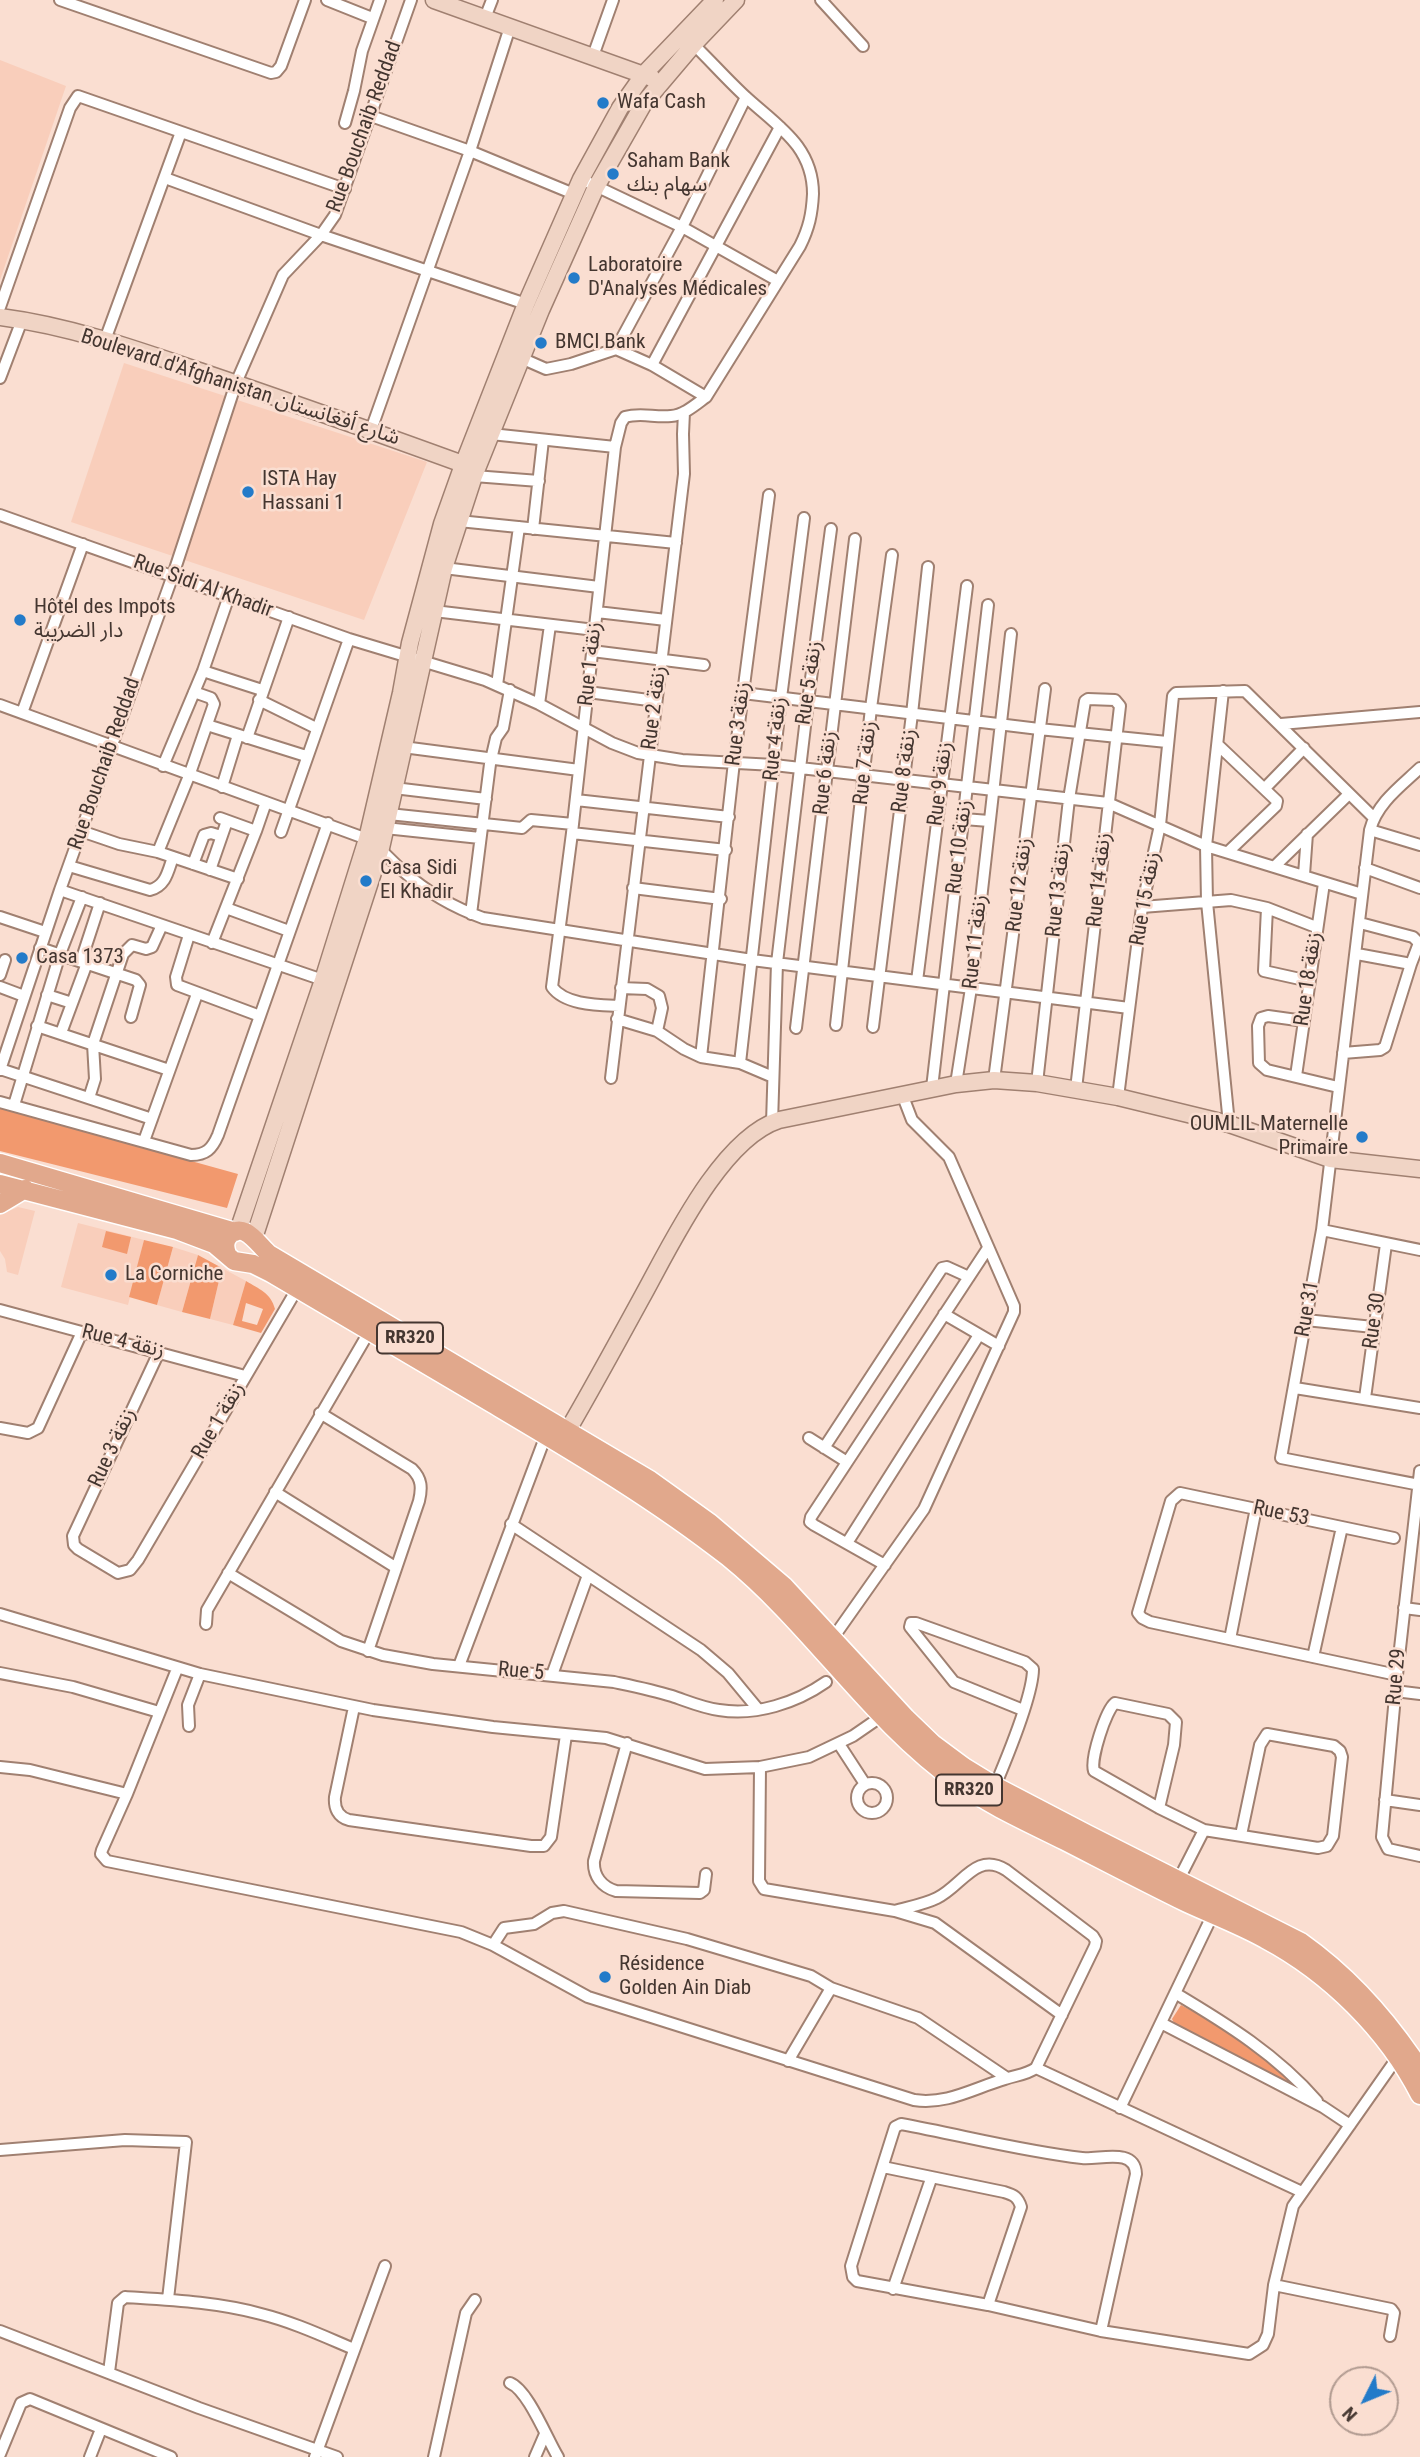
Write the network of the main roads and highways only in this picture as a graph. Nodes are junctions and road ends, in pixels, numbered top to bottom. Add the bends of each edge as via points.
1 (434, 0) edge
2 (715, 0) edge
3 (736, 0) edge
4 (688, 38) junction
5 (644, 74) junction
6 (660, 83) junction
7 (584, 187) junction
8 (0, 317) edge
9 (471, 470) junction
10 (415, 659) junction
11 (0, 1163) edge
12 (1420, 1169) edge
13 (0, 1184) edge
14 (25, 1189) junction
15 (0, 1203) edge
16 (246, 1236) junction
17 (227, 1254) junction
18 (243, 1262) junction
19 (568, 1430) junction
20 (1413, 2059) edge
21 (1420, 2095) edge

1 - 5 main road
2 - 4 main road
3 - 4 main road
4 - 5 main road
4 - 6 main road
5 - 6 main road
5 - 7 main road via 620,108
6 - 7 main road
7 - 9 main road via 491,434
7 - 9 main road via 526,304
8 - 9 main road, Boulevard d'Afghanistan شارع أفغانستان via 105,340 371,430
9 - 10 main road via 434,611
9 - 10 main road via 442,524
10 - 16 main road via 367,839
10 - 16 main road via 381,848
11 - 16 main road, RR320
12 - 19 main road via 1331,1159 1229,1124 1037,1083 994,1080 956,1084 772,1123 731,1154 695,1205
13 - 14 main road, RR320
14 - 15 main road
14 - 17 main road, RR320 via 177,1230
16 - 17 main road via 226,1241
16 - 18 main road via 255,1254
16 - 19 main road, RR320 via 273,1257
17 - 18 main road, RR320
18 - 20 main road, RR320 via 264,1269 637,1490 741,1569 924,1757 970,1791 1267,1940 1311,1967
19 - 20 main road, RR320 via 710,1523 783,1586 916,1729 964,1768 1175,1880 1279,1929 1322,1957 1371,2005
20 - 21 main road, RR320

